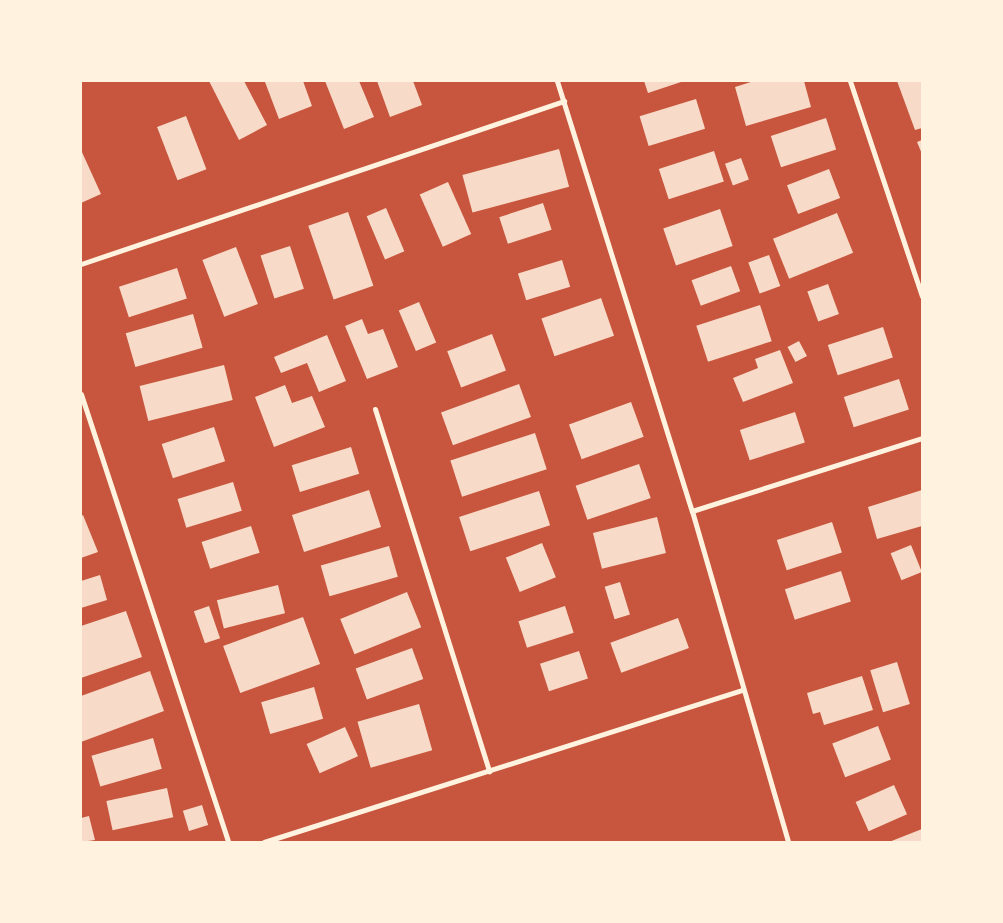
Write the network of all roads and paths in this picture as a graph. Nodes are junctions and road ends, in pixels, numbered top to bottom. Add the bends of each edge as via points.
1 (557, 81) edge
2 (850, 81) edge
3 (564, 101) junction
4 (81, 264) edge
5 (919, 277) edge
6 (922, 296) edge
7 (81, 394) edge
8 (375, 410) dead end
9 (922, 438) edge
10 (692, 511) junction
11 (742, 690) junction
12 (490, 771) junction
13 (228, 842) edge
14 (264, 842) edge
15 (788, 842) edge

1 - 3 street
2 - 5 street
3 - 4 street
3 - 10 street
5 - 6 street
7 - 13 street
8 - 12 street
9 - 10 street
10 - 11 street
11 - 12 street
11 - 15 street
12 - 14 street

